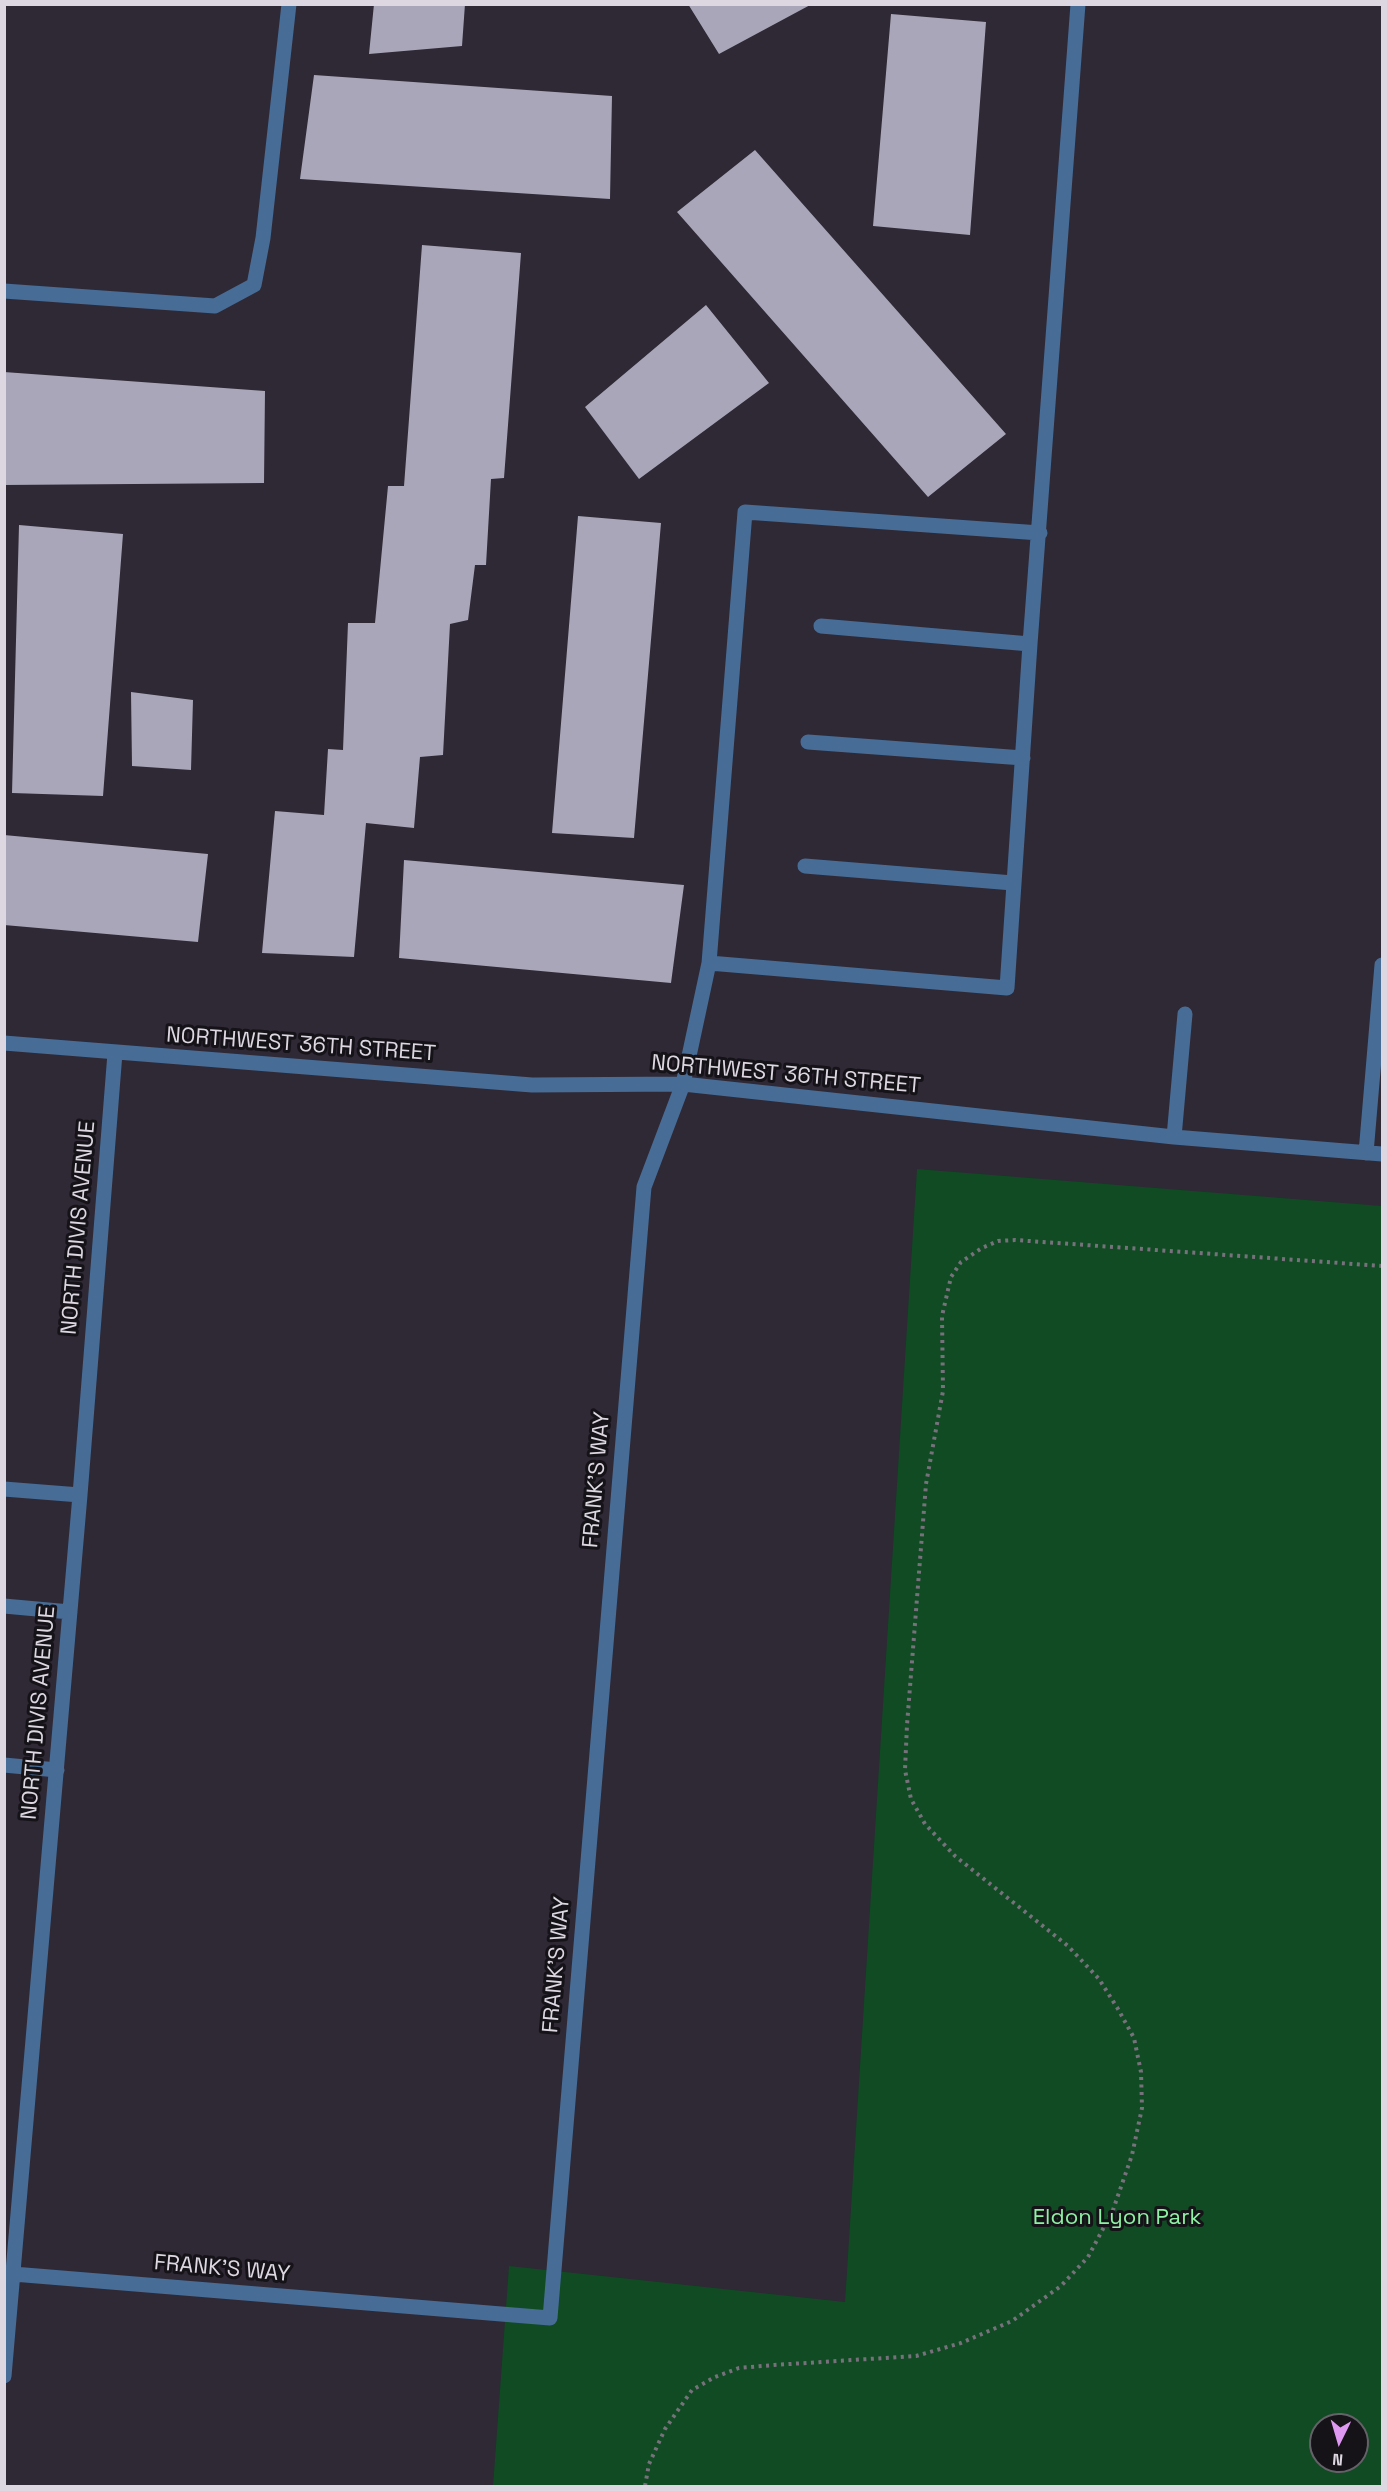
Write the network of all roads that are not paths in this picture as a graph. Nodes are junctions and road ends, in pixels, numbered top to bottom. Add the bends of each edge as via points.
1 (289, 4) edge
2 (1078, 4) edge
3 (4, 291) edge
4 (1040, 533) junction
5 (821, 626) dead end
6 (1030, 644) junction
7 (808, 742) dead end
8 (1023, 758) junction
9 (805, 866) dead end
10 (1013, 884) junction
11 (709, 963) junction
12 (1383, 965) edge
13 (1185, 1014) dead end
14 (4, 1043) edge
15 (115, 1053) junction
16 (683, 1084) junction
17 (1174, 1137) junction
18 (1366, 1153) junction
19 (1383, 1154) edge
20 (4, 1489) edge
21 (80, 1495) junction
22 (4, 1606) edge
23 (70, 1612) junction
24 (4, 1765) edge
25 (57, 1770) junction
26 (14, 2274) junction
27 (4, 2376) edge

1 - 3 street via 254,285 215,306
2 - 4 street
4 - 6 street
4 - 11 street via 745,512
5 - 6 street
6 - 8 street
7 - 8 street
8 - 10 street
9 - 10 street
10 - 11 street via 1007,988
11 - 16 street
12 - 18 street
13 - 17 street
14 - 15 street, NORTHWEST 36TH STREET
15 - 16 street, NORTHWEST 36TH STREET via 532,1085
15 - 21 street, NORTH DIVIS AVENUE
16 - 17 street, NORTHWEST 36TH STREET
16 - 26 street, FRANK'S WAY via 644,1187 550,2318
17 - 18 street, NORTHWEST 36TH STREET
18 - 19 street, NORTHWEST 36TH STREET
20 - 21 street
21 - 23 street, NORTH DIVIS AVENUE
22 - 23 street
23 - 25 street, NORTH DIVIS AVENUE
24 - 25 street
25 - 26 street, NORTH DIVIS AVENUE
26 - 27 street, NORTH DIVIS AVENUE

